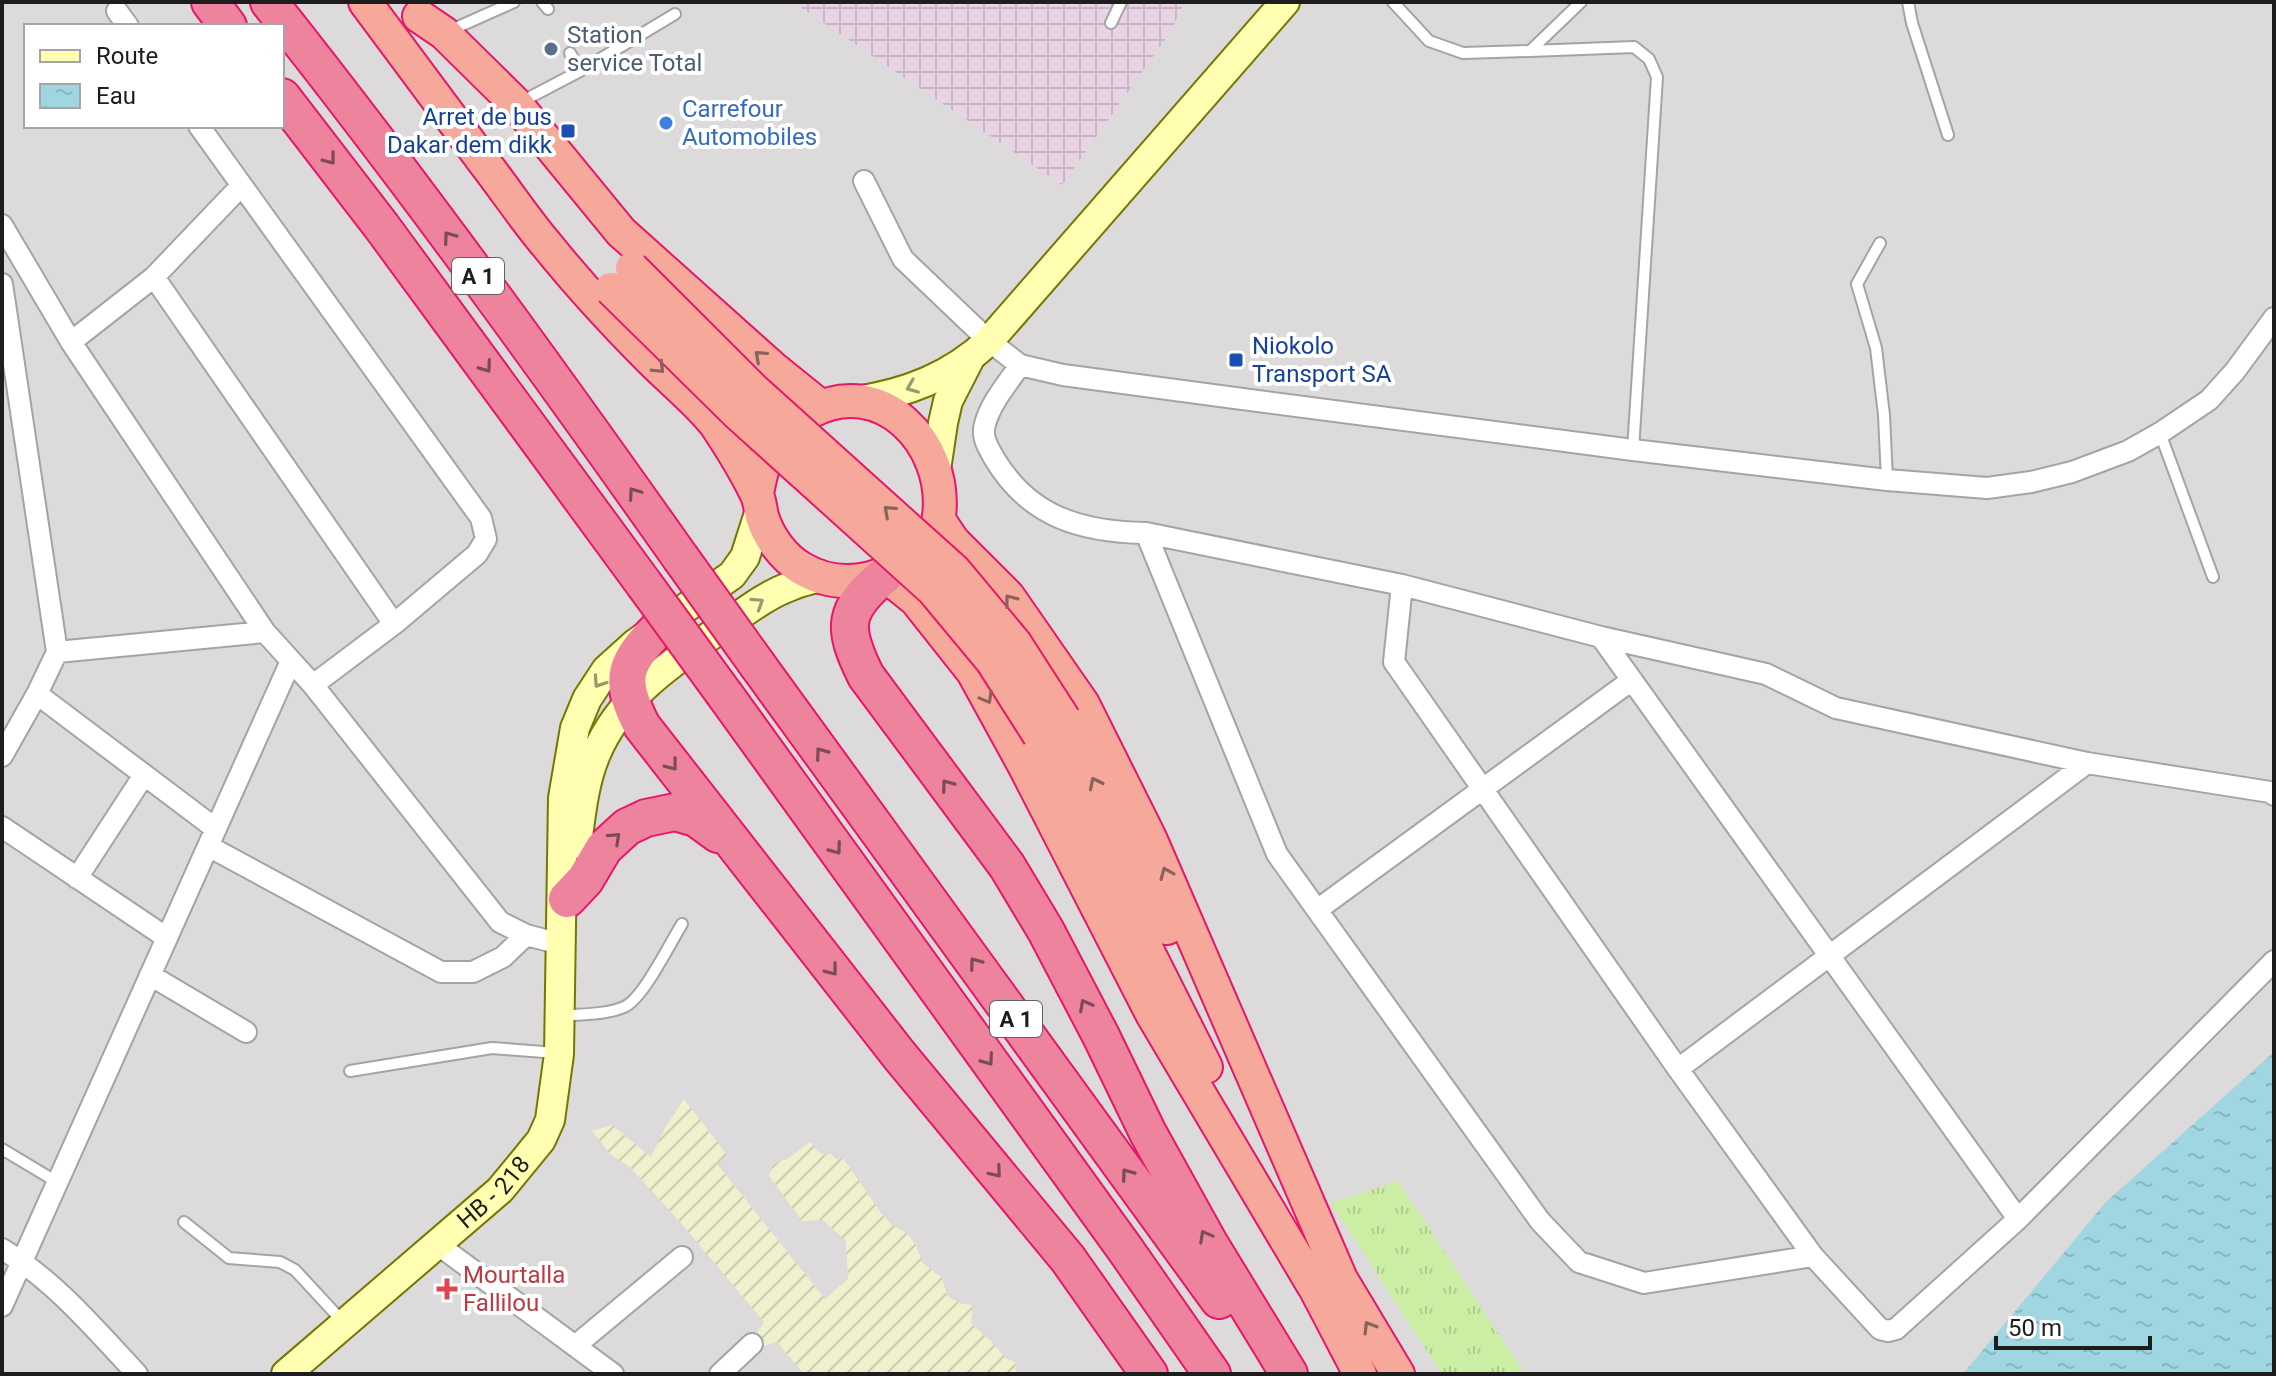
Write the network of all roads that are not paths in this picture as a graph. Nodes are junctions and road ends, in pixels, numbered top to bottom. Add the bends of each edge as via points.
1 (210, 2) edge
2 (269, 2) edge
3 (365, 2) edge
4 (373, 2) edge
5 (514, 2) edge
6 (1121, 2) edge
7 (1285, 2) edge
8 (1393, 2) edge
9 (1581, 2) edge
10 (1908, 2) edge
11 (675, 14) dead end
12 (423, 17) edge
13 (1111, 23) dead end
14 (226, 24) edge
15 (1530, 51) junction
16 (570, 53) dead end
17 (580, 71) junction
18 (284, 100) edge
19 (516, 104) junction
20 (200, 128) edge
21 (1948, 135) dead end
22 (864, 181) dead end
23 (241, 186) junction
24 (2, 225) edge
25 (1880, 243) dead end
26 (154, 277) junction
27 (621, 278) junction
28 (2, 284) edge
29 (2274, 318) edge
30 (71, 342) junction
31 (979, 350) junction
32 (1020, 365) junction
33 (851, 402) junction
34 (820, 406) junction
35 (2160, 433) junction
36 (1633, 450) junction
37 (936, 470) junction
38 (1887, 480) junction
39 (759, 501) junction
40 (939, 520) junction
41 (1146, 533) junction
42 (885, 575) junction
43 (820, 577) junction
44 (2213, 577) dead end
45 (1402, 585) junction
46 (394, 624) junction
47 (661, 626) junction
48 (265, 632) junction
49 (1601, 637) junction
50 (57, 652) junction
51 (291, 661) junction
52 (1632, 680) junction
53 (313, 685) junction
54 (37, 694) junction
55 (629, 701) junction
56 (2, 756) edge
57 (2087, 763) junction
58 (144, 775) junction
59 (1484, 788) junction
60 (2274, 795) edge
61 (2, 827) edge
62 (212, 838) junction
63 (751, 866) junction
64 (77, 878) junction
65 (567, 899) junction
66 (1317, 910) junction
67 (682, 924) dead end
68 (526, 935) junction
69 (167, 938) junction
70 (561, 941) junction
71 (1829, 955) junction
72 (2274, 961) edge
73 (150, 975) junction
74 (560, 1016) junction
75 (246, 1032) dead end
76 (559, 1054) junction
77 (1678, 1069) junction
78 (350, 1071) dead end
79 (2, 1149) edge
80 (57, 1182) junction
81 (2018, 1219) junction
82 (184, 1222) dead end
83 (437, 1244) junction
84 (2, 1249) edge
85 (1125, 1249) junction
86 (1813, 1256) junction
87 (682, 1257) dead end
88 (22, 1261) junction
89 (1327, 1282) junction
90 (2, 1306) edge
91 (344, 1324) junction
92 (752, 1344) dead end
93 (575, 1346) junction
94 (137, 1374) edge
95 (286, 1374) edge
96 (613, 1374) edge
97 (720, 1374) edge
98 (1149, 1374) edge
99 (1199, 1374) edge
100 (1212, 1374) edge
101 (1270, 1374) edge
102 (1289, 1374) edge
103 (1360, 1374) edge
104 (1398, 1374) edge

1 - 14 highway
101 -> 2 highway, A 1, bridge via 554,379
3 -> 39 highway via 545,243 714,424
4 - 27 highway
5 - 12 lane
6 - 13 lane
7 - 31 main road
8 - 15 lane via 1429,41 1463,53
9 - 15 lane
10 - 21 lane
11 - 17 lane
12 - 19 highway
12 - 27 highway
15 - 36 lane via 1634,47 1649,59 1657,77
16 - 17 lane
17 - 19 lane
18 -> 85 highway, A 1, bridge via 644,584
34 -> 19 highway via 621,232
20 - 23 street
22 - 31 street via 903,259
23 - 26 street
23 - 46 street via 481,518 486,539 477,554
24 - 30 street
25 - 38 lane via 1857,284 1876,348
26 - 30 street
26 - 46 street
27 - 89 highway, bridge via 738,414 933,590 1052,727 1208,1070
28 - 50 street
29 - 35 street via 2209,400
30 - 48 street
31 - 32 street
31 -> 33 main road via 904,392
31 - 37 main road via 948,401
32 - 36 street
32 - 41 street via 985,424 984,436 1001,469 1021,495 1058,519
33 - 34 highway
33 - 37 highway via 871,404 905,422 919,435
34 - 39 highway via 794,420 775,441 762,467
35 - 38 street via 2128,451 2031,482 1987,488
35 - 44 lane
36 - 38 street
37 - 40 highway
39 - 43 highway via 771,537 784,554
39 - 47 main road via 745,557 732,575
40 - 42 highway via 928,540
89 -> 40 highway via 1150,838 1083,704 1008,596
41 - 45 street
41 - 66 street via 1277,854
42 - 43 highway via 841,582
42 -> 89 highway via 916,600 973,672 1152,1014
102 -> 42 highway via 1209,1243 1007,866 866,676 852,648 852,614 866,590
55 -> 43 main road via 676,659 764,598
45 - 49 street
45 - 59 street via 1394,662
46 - 53 street
47 - 55 highway via 634,655 626,685
47 -> 70 main road via 606,670 575,728 563,798
48 - 50 street
48 - 51 street
49 - 52 street
49 - 57 street via 1766,674 1836,708
50 - 54 street
51 - 53 street
51 - 62 street
52 - 59 street
52 - 71 street
53 - 68 street via 500,922
54 - 56 street
54 - 58 street
55 -> 63 highway via 642,726
55 - 65 main road via 595,755
57 - 60 street
57 - 71 street
58 - 62 street
58 - 64 street
59 - 66 street
59 - 77 street
61 - 64 street
62 - 68 street via 441,972 473,972 503,957
62 - 69 street
65 -> 63 highway via 604,848 627,827 675,812 715,831
63 -> 98 highway via 1068,1259
64 - 69 street
65 - 70 main road
66 - 86 street via 1540,1221 1579,1262 1644,1283
67 - 74 lane via 628,1005
68 - 70 street
69 - 73 street
70 - 74 main road, HB - 218
71 - 77 street
71 - 81 street
72 - 81 street
73 - 75 street
73 - 80 street
74 - 76 main road, HB - 218
76 - 78 lane via 492,1048
76 - 83 main road, HB - 218 via 550,1120 541,1140 500,1190
77 - 86 street
79 - 80 lane
80 - 88 street
81 - 86 street via 1888,1331 1880,1329
82 - 91 lane via 229,1258 280,1262 295,1270
83 - 91 main road, HB - 218
83 - 93 street
84 - 88 street
85 - 99 highway
85 - 100 highway, A 1
87 - 93 street
88 - 90 street
88 - 94 street via 59,1291
89 - 103 highway
104 -> 89 highway
91 - 95 main road, HB - 218
92 - 97 street
93 - 96 street

